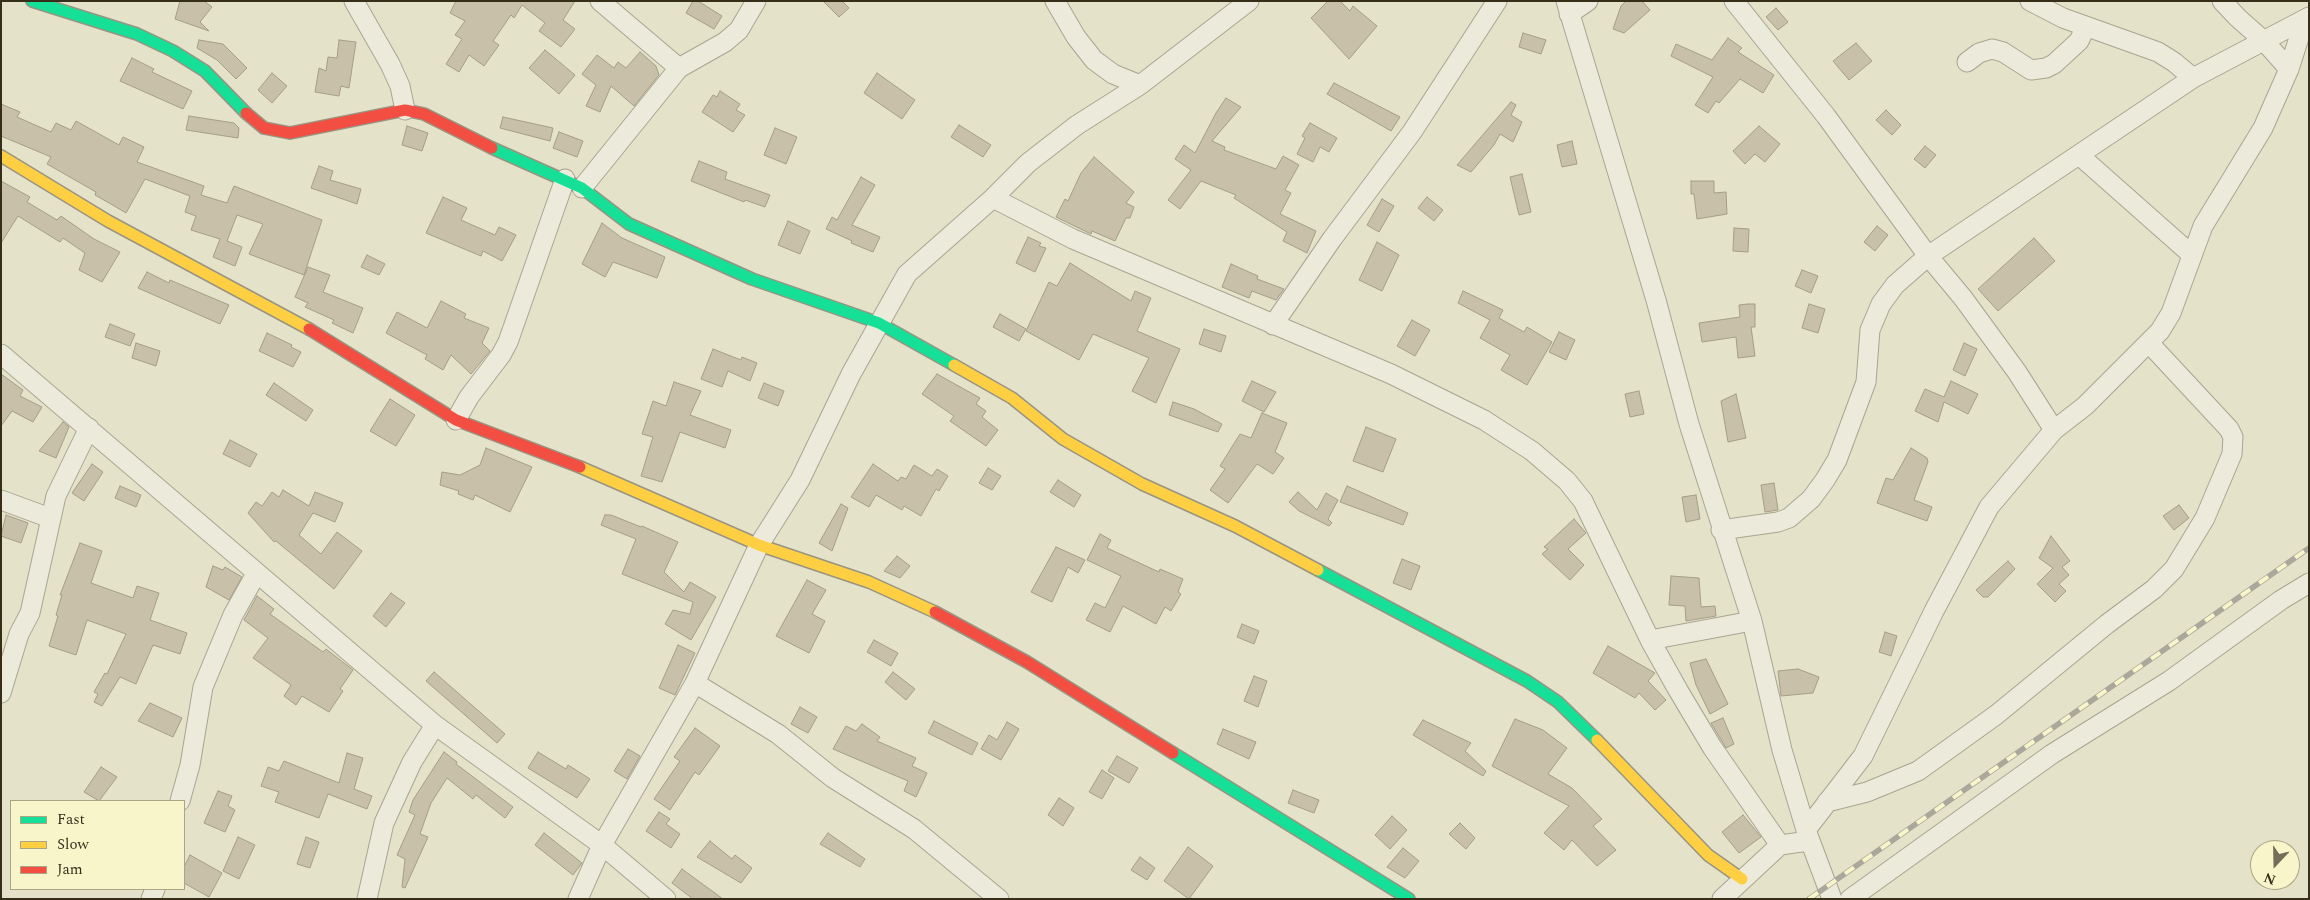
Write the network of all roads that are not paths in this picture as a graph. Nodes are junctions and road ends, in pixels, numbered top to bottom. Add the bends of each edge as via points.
1 (32, 1) edge
2 (354, 1) edge
3 (600, 1) edge
4 (756, 1) edge
5 (1055, 1) edge
6 (1249, 1) edge
7 (1497, 1) edge
8 (1588, 1) edge
9 (1734, 1) edge
10 (2030, 1) edge
11 (2222, 1) edge
12 (1567, 8) edge
13 (2307, 18) edge
14 (2086, 26) junction
15 (2264, 41) junction
16 (1967, 62) dead end
17 (679, 68) junction
18 (2289, 69) junction
19 (2193, 78) junction
20 (1140, 86) junction
21 (405, 110) junction
22 (2079, 155) junction
23 (1, 156) edge
24 (565, 179) junction
25 (582, 188) junction
26 (993, 198) junction
27 (2192, 255) junction
28 (1928, 256) junction
29 (879, 323) junction
30 (1273, 325) junction
31 (2149, 343) junction
32 (1, 354) edge
33 (456, 420) junction
34 (89, 428) junction
35 (2054, 430) junction
36 (1, 500) edge
37 (50, 518) junction
38 (1721, 530) junction
39 (759, 544) junction
40 (256, 574) junction
41 (2309, 583) edge
42 (1752, 621) junction
43 (1650, 640) junction
44 (695, 683) junction
45 (1, 693) edge
46 (436, 725) junction
47 (180, 800) edge
48 (1827, 802) junction
49 (1808, 835) junction
50 (602, 844) junction
51 (1780, 845) junction
52 (1742, 879) junction
53 (367, 899) edge
54 (578, 899) edge
55 (666, 899) edge
56 (999, 899) edge
57 (1409, 899) edge
58 (1722, 899) edge
59 (1832, 899) edge
60 (1850, 899) edge

1 - 21 street via 137,34 173,51 205,71 252,120 264,128 290,133
2 - 21 street via 390,64 400,86
3 - 17 street
4 - 17 street via 739,30
5 - 20 street via 1094,60 1113,74
6 - 20 street
7 - 30 street via 1412,132
8 - 12 street
9 - 28 street via 1826,116
10 - 14 street
11 - 15 street
12 - 38 street via 1656,300
13 - 15 street
13 - 18 street
14 - 16 street via 2079,40 2046,68 2031,70 2003,52 1992,49
14 - 19 street via 2158,52
15 - 18 street
15 - 19 street
17 - 25 street
18 - 27 street via 2263,128 2203,226
19 - 22 street
20 - 26 street via 1077,125 1028,163
21 - 24 street via 433,118 509,156
22 - 27 street
22 - 28 street
23 - 33 street via 108,221 332,341
24 - 25 street
24 - 33 street via 508,342
25 - 29 street via 638,228 752,279
26 - 29 street via 907,274
26 - 30 street via 1073,239
27 - 31 street via 2171,313
28 - 35 street via 2017,372
28 - 38 street via 1895,285 1881,304 1870,330 1866,382 1837,460 1811,499 1789,518 1778,522
29 - 39 street via 850,374 800,480
29 - 52 street via 1012,398 1063,440 1142,484 1235,526 1527,682 1575,717 1708,855
30 - 43 street via 1391,374 1484,420 1532,451 1567,481 1583,501
31 - 35 street via 2085,406
31 - 48 street via 2233,437 2232,454 2205,518 2174,570 1996,715 1918,771 1866,792
32 - 34 street
33 - 39 street via 582,468
34 - 37 street via 56,496
34 - 40 street
35 - 48 street via 1989,507 1863,756
36 - 37 street
37 - 45 street via 30,613 19,634
38 - 42 street
39 - 44 street
39 - 57 street via 869,582 945,617 1028,662
40 - 46 street
40 - 47 street via 233,615 203,688 190,765
41 - 60 street via 2153,691 2052,754
42 - 43 street
42 - 49 street via 1782,750
43 - 51 street via 1712,747
44 - 50 street
44 - 56 street via 778,734 833,778 914,829
46 - 50 street
46 - 53 street via 412,762 384,823
48 - 49 street
49 - 51 street
49 - 59 street
50 - 54 street
50 - 55 street
51 - 52 street
52 - 58 street

